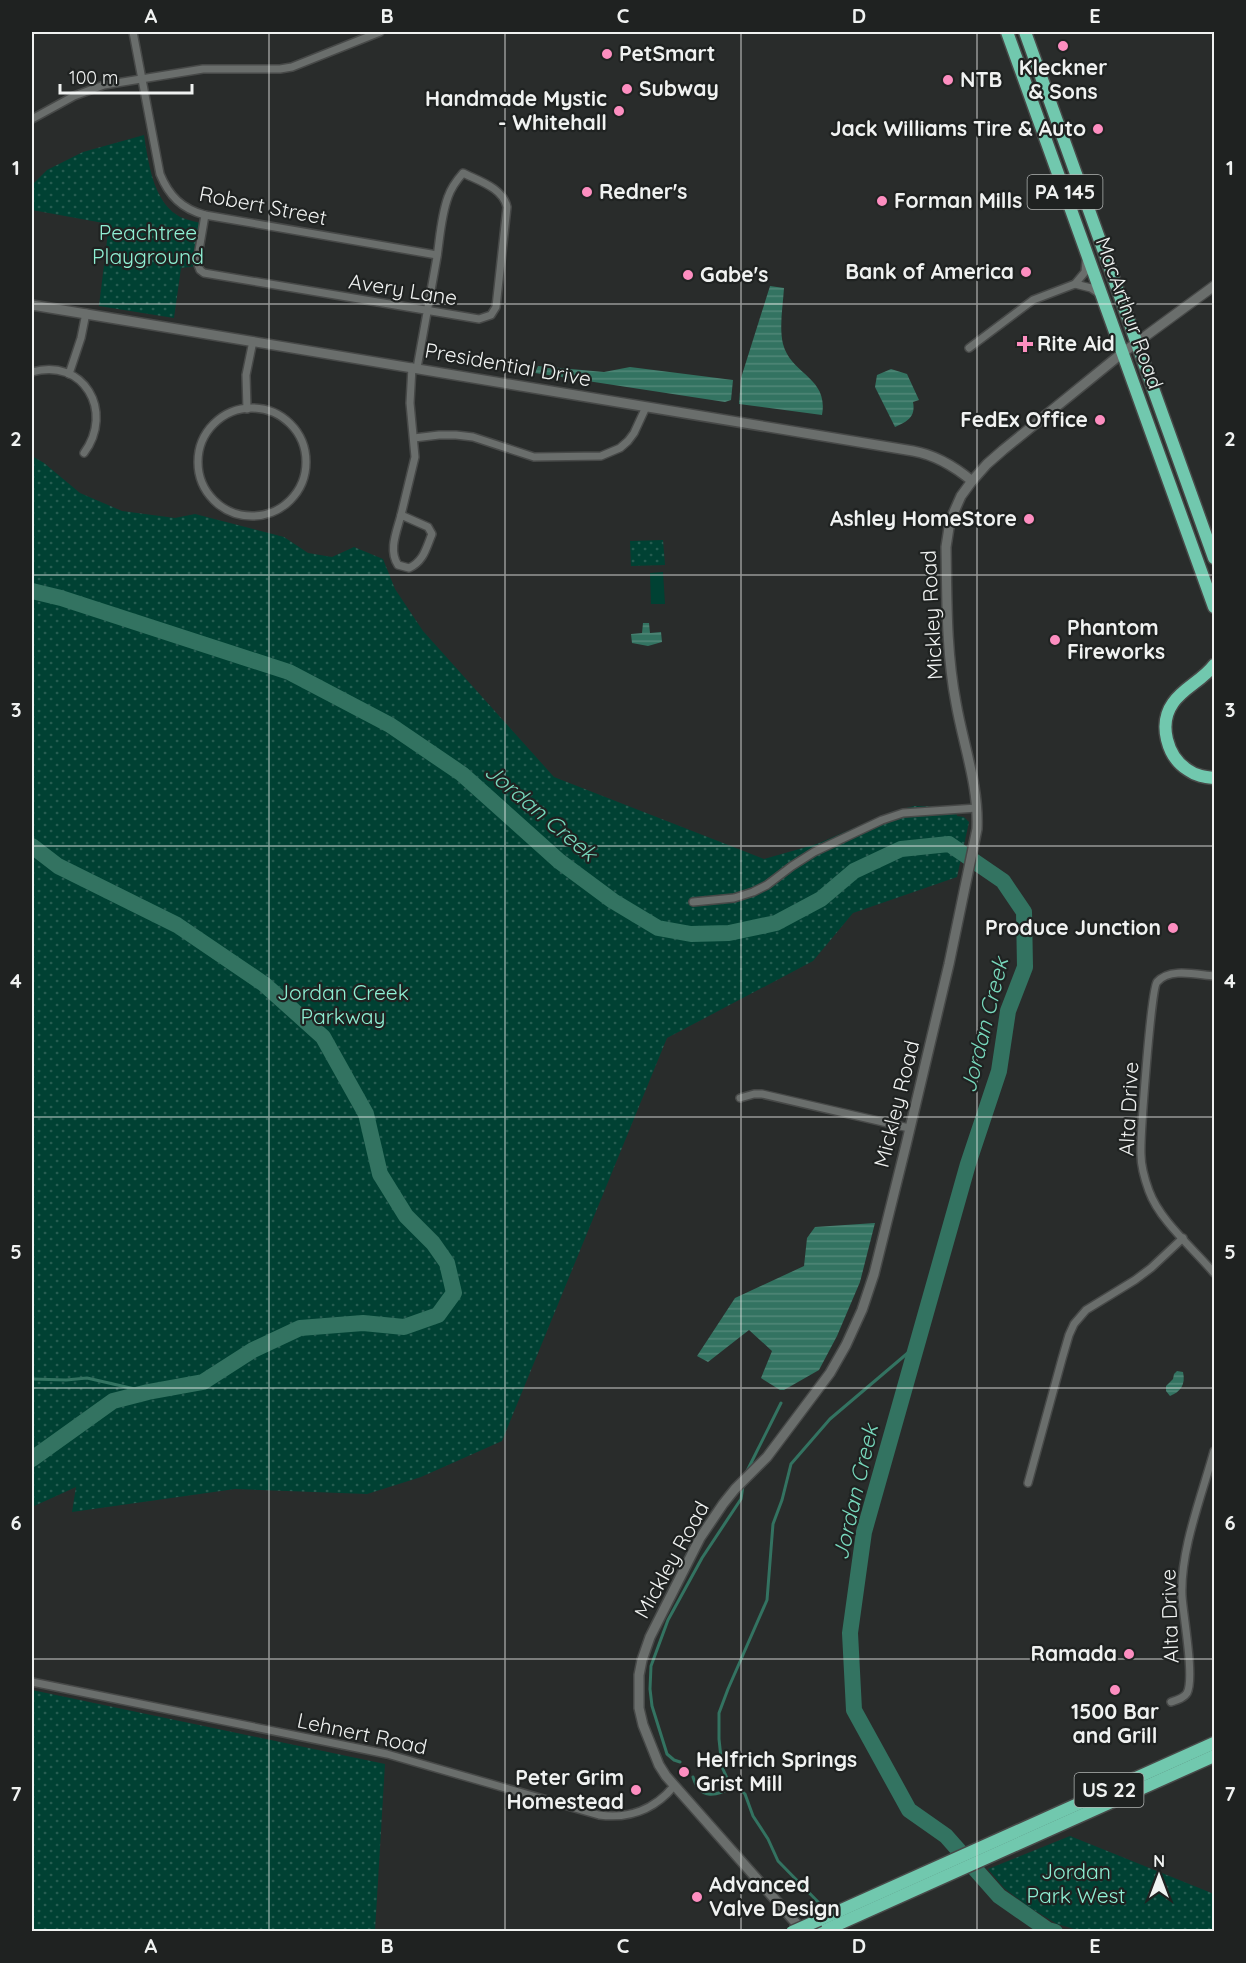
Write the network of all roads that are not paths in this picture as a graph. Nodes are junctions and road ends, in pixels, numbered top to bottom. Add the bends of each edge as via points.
1 (133, 32) edge
2 (380, 32) edge
3 (1006, 32) edge
4 (1025, 32) edge
5 (143, 78) junction
6 (32, 119) edge
7 (205, 215) junction
8 (1087, 253) junction
9 (437, 255) junction
10 (1075, 284) junction
11 (1215, 286) edge
12 (1103, 297) junction
13 (32, 305) edge
14 (427, 311) junction
15 (86, 314) junction
16 (253, 341) junction
17 (1137, 342) junction
18 (969, 348) dead end
19 (1123, 353) junction
20 (415, 368) junction
21 (32, 372) edge
22 (69, 374) junction
23 (646, 407) junction
24 (247, 409) junction
25 (414, 438) junction
26 (84, 453) dead end
27 (972, 481) junction
28 (401, 515) junction
29 (1215, 558) edge
30 (1215, 607) edge
31 (1215, 665) edge
32 (1215, 778) edge
33 (977, 808) junction
34 (693, 902) dead end
35 (1215, 976) edge
36 (740, 1098) dead end
37 (909, 1128) junction
38 (1183, 1238) junction
39 (1215, 1273) edge
40 (1215, 1451) edge
41 (1028, 1483) dead end
42 (32, 1682) edge
43 (1172, 1702) dead end
44 (1215, 1741) edge
45 (1215, 1756) edge
46 (1215, 1763) edge
47 (674, 1786) junction
48 (1118, 1799) junction
49 (1029, 1832) junction
50 (822, 1927) edge
51 (792, 1932) edge
52 (804, 1932) edge

1 - 5 street, Robert Street
2 - 5 street via 292,67 203,69
3 - 8 highway, MacArthur Road / PA 145
4 - 17 highway, MacArthur Road / PA 145
5 - 6 street via 88,89
5 - 7 street, Robert Street via 164,183 185,207
7 - 9 street, Robert Street
7 - 14 street, Avery Lane via 197,262 204,273
8 - 10 street via 1085,272
8 - 12 highway, MacArthur Road / PA 145
9 - 14 street
9 - 14 street, Avery Lane via 447,199 463,173 499,191 507,207 496,307 491,315 479,319
10 - 12 street via 1091,288
10 - 18 street via 1032,300
11 - 17 street, Mickley Road
12 - 19 highway, MacArthur Road / PA 145
13 - 15 street, Presidential Drive
14 - 20 street
15 - 16 street, Presidential Drive
15 - 22 street
16 - 20 street, Presidential Drive
16 - 24 street via 246,375
17 - 19 street, Mickley Road
17 - 29 highway, MacArthur Road / PA 145
19 - 27 street, Mickley Road via 1002,450
19 - 30 highway, MacArthur Road / PA 145
20 - 23 street, Presidential Drive
20 - 25 street via 410,403
21 - 22 street via 48,369
22 - 26 street via 83,384 97,411 96,432
23 - 25 street via 628,441 601,456 534,457 473,437
23 - 27 street, Presidential Drive via 920,452 948,463
24 - 24 street via 267,410 285,419 300,435 307,456 305,476 296,494 281,507 262,514 238,513 218,504 204,487 198,468 199,448 209,429 226,415
25 - 28 street via 413,469
27 - 33 street, Mickley Road via 954,510 946,547 950,666
28 - 28 street via 393,552 398,565 409,568 423,558 432,534 428,527
31 - 32 highway via 1173,703 1165,728 1179,764 1195,774
33 - 34 street via 903,813 814,852 753,892
33 - 37 street, Mickley Road via 977,829 964,893
35 - 38 street, Alta Drive via 1173,974 1157,982 1154,988 1141,1156 1149,1193
36 - 37 street via 762,1094
37 - 47 street, Mickley Road via 874,1274 854,1328 830,1373 700,1538 642,1659 638,1691 643,1725 659,1765
38 - 39 street, Alta Drive
38 - 41 street via 1146,1272 1086,1310 1074,1324
40 - 43 street, Alta Drive via 1183,1566 1188,1691
42 - 47 street, Lehnert Road via 387,1754 599,1815 621,1816 645,1810
44 - 49 highway, US 22
45 - 48 highway, US 22
46 - 48 highway
47 - 52 street, Mickley Road
48 - 49 highway, US 22
49 - 50 highway, US 22
50 - 51 highway, US 22, bridge

